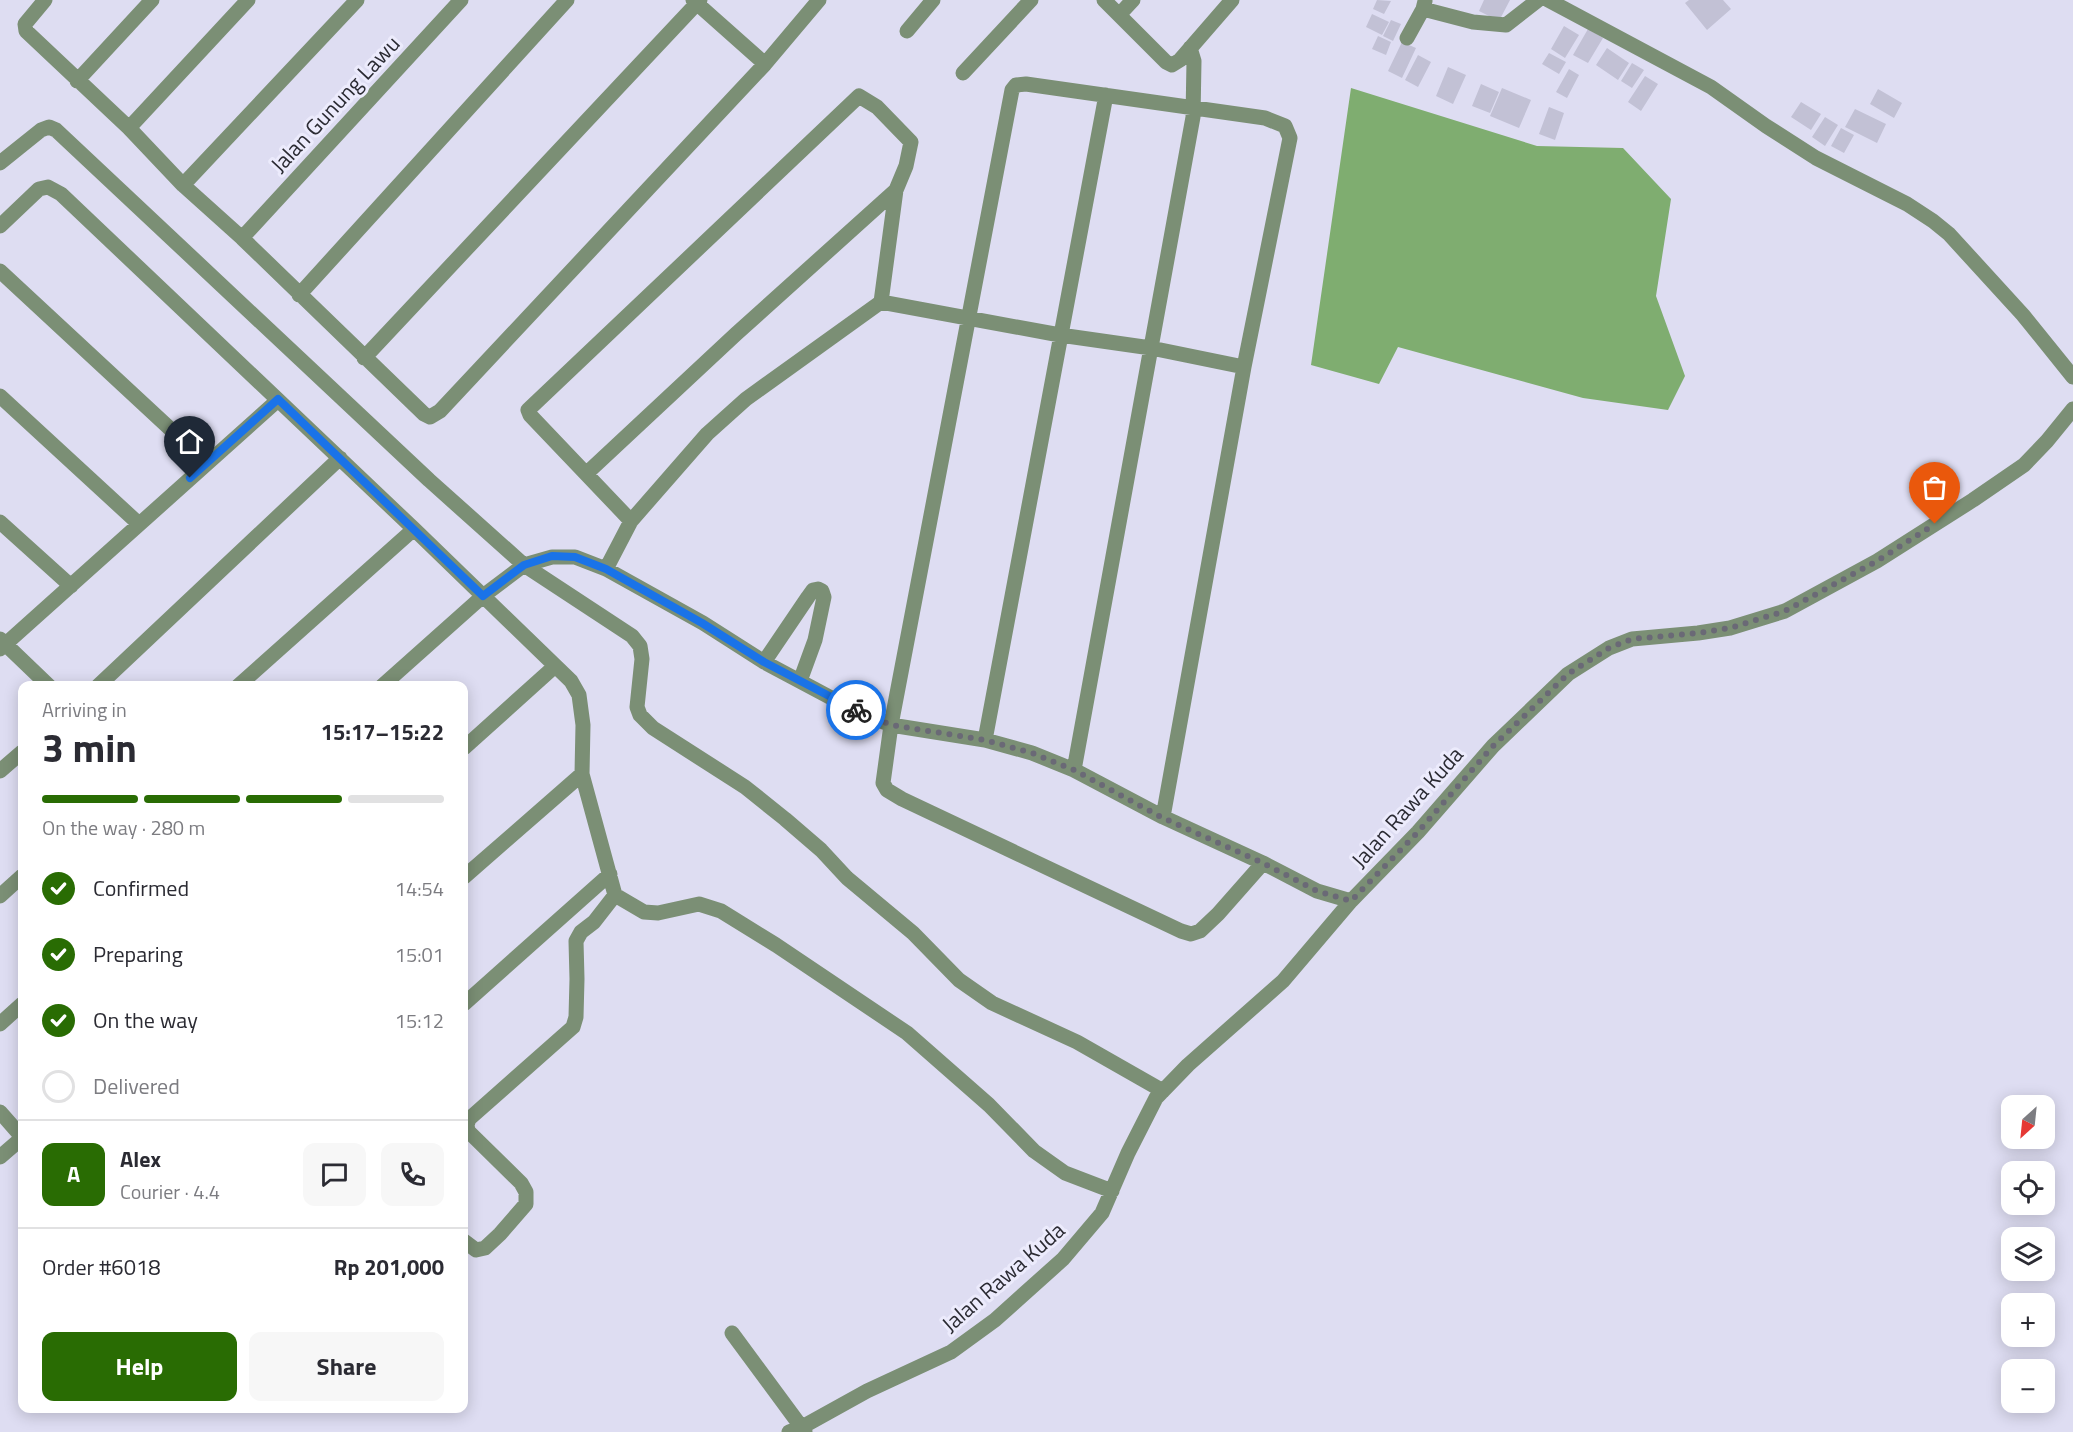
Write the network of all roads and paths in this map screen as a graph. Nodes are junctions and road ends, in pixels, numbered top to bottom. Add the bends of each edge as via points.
1 (45, 0) edge
2 (152, 0) edge
3 (248, 0) edge
4 (357, 0) edge
5 (461, 0) edge
6 (567, 0) edge
7 (819, 0) edge
8 (933, 0) edge
9 (1031, 0) edge
10 (1104, 0) edge
11 (1133, 0) edge
12 (1232, 0) edge
13 (1538, 0) edge
14 (1548, 0) edge
15 (697, 1) edge
16 (1424, 4) edge
17 (1120, 14) junction
18 (908, 31) dead end
19 (1407, 38) dead end
20 (1190, 48) junction
21 (765, 64) junction
22 (963, 73) dead end
23 (77, 81) junction
24 (1106, 95) junction
25 (1195, 107) junction
26 (129, 128) junction
27 (0, 163) edge
28 (183, 184) junction
29 (897, 190) junction
30 (0, 225) edge
31 (242, 238) junction
32 (0, 271) edge
33 (299, 295) junction
34 (881, 303) junction
35 (969, 317) junction
36 (1060, 335) junction
37 (1151, 348) junction
38 (364, 358) junction
39 (1244, 367) junction
40 (2073, 377) edge
41 (0, 396) edge
42 (278, 399) junction
43 (2073, 409) edge
44 (340, 458) junction
45 (207, 463) junction
46 (586, 473) junction
47 (631, 521) junction
48 (0, 522) edge
49 (139, 524) junction
50 (414, 529) junction
51 (524, 565) junction
52 (606, 569) junction
53 (71, 586) junction
54 (483, 596) junction
55 (2, 644) edge
56 (764, 662) junction
57 (554, 667) junction
58 (43, 681) edge
59 (103, 681) edge
60 (244, 681) edge
61 (388, 681) edge
62 (800, 681) junction
63 (891, 725) junction
64 (985, 740) junction
65 (468, 744) edge
66 (18, 755) edge
67 (1074, 770) junction
68 (0, 771) edge
69 (582, 774) junction
70 (1163, 818) junction
71 (1263, 863) junction
72 (468, 874) edge
73 (610, 874) junction
74 (18, 880) edge
75 (0, 896) edge
76 (615, 896) junction
77 (1351, 901) junction
78 (468, 1000) edge
79 (18, 1008) edge
80 (0, 1024) edge
81 (1163, 1091) junction
82 (0, 1112) edge
83 (468, 1122) edge
84 (468, 1131) edge
85 (18, 1133) edge
86 (18, 1142) edge
87 (0, 1158) edge
88 (1112, 1191) junction
89 (468, 1244) edge
90 (732, 1333) dead end
91 (799, 1430) edge

1 - 23 street via 25,24 26,31
2 - 23 street
3 - 26 street
4 - 28 street
5 - 31 street, Jalan Gunung Lawu
6 - 33 street
7 - 21 street
8 - 18 street
9 - 22 street
10 - 17 street
11 - 17 street
12 - 20 street
13 - 16 street via 1506,25 1473,22
14 - 40 street via 1712,87 1816,158 1933,221 2023,315
15 - 21 street
15 - 38 street
16 - 19 street
17 - 20 street via 1172,65
20 - 25 street
21 - 38 street via 436,415 424,414
23 - 26 street
24 - 25 street
24 - 35 street via 1026,84 1012,90
24 - 36 street
25 - 37 street
25 - 39 street via 1265,118 1285,126 1290,138
26 - 28 street
27 - 51 street via 41,130 56,130
28 - 31 street
29 - 34 street
29 - 46 street
29 - 46 street via 911,142 877,107 859,96 530,406 530,415
30 - 42 street via 39,189 48,187 61,194
31 - 33 street
32 - 45 street
33 - 38 street
34 - 35 street
34 - 47 street via 726,416
35 - 36 street
35 - 63 street
36 - 37 street
36 - 64 street
37 - 39 street
37 - 67 street
39 - 70 street
41 - 49 street
42 - 44 street
42 - 45 street
43 - 77 street, Jalan Rawa Kuda via 2024,465 1877,561 1785,611 1730,628 1632,639 1609,648 1568,674 1493,746
44 - 50 street
44 - 59 street
45 - 49 street
46 - 47 street
47 - 52 street
48 - 53 street
49 - 53 street
50 - 54 street
50 - 60 street
51 - 52 street via 563,556
51 - 54 street
51 - 81 street via 632,636 640,646 637,707 653,728 745,787 785,819 913,933 959,980 992,1003 1077,1042
52 - 56 street
53 - 55 street
54 - 57 street
54 - 61 street
55 - 58 street
56 - 62 street
56 - 62 street via 813,590 822,591 815,640
57 - 65 street
57 - 69 street via 571,681 579,695
62 - 63 street
63 - 64 street
63 - 71 street via 883,783 892,794 1181,932 1200,931
64 - 67 street
66 - 68 street
67 - 70 street
69 - 72 street
69 - 73 street
70 - 71 street
71 - 77 street via 1317,891
73 - 76 street
73 - 78 street
74 - 75 street
76 - 83 street via 576,941 573,1027
76 - 88 street via 644,912 658,913 699,904 721,911 907,1033 989,1105 1034,1151 1065,1173
77 - 81 street, Jalan Rawa Kuda via 1283,981
79 - 80 street
81 - 88 street, Jalan Rawa Kuda via 1143,1121
82 - 85 street
84 - 89 street via 526,1192 526,1204 485,1248 476,1250
86 - 87 street
88 - 91 street, Jalan Rawa Kuda via 1102,1213 1063,1259 995,1320 951,1352 867,1391
90 - 91 street

